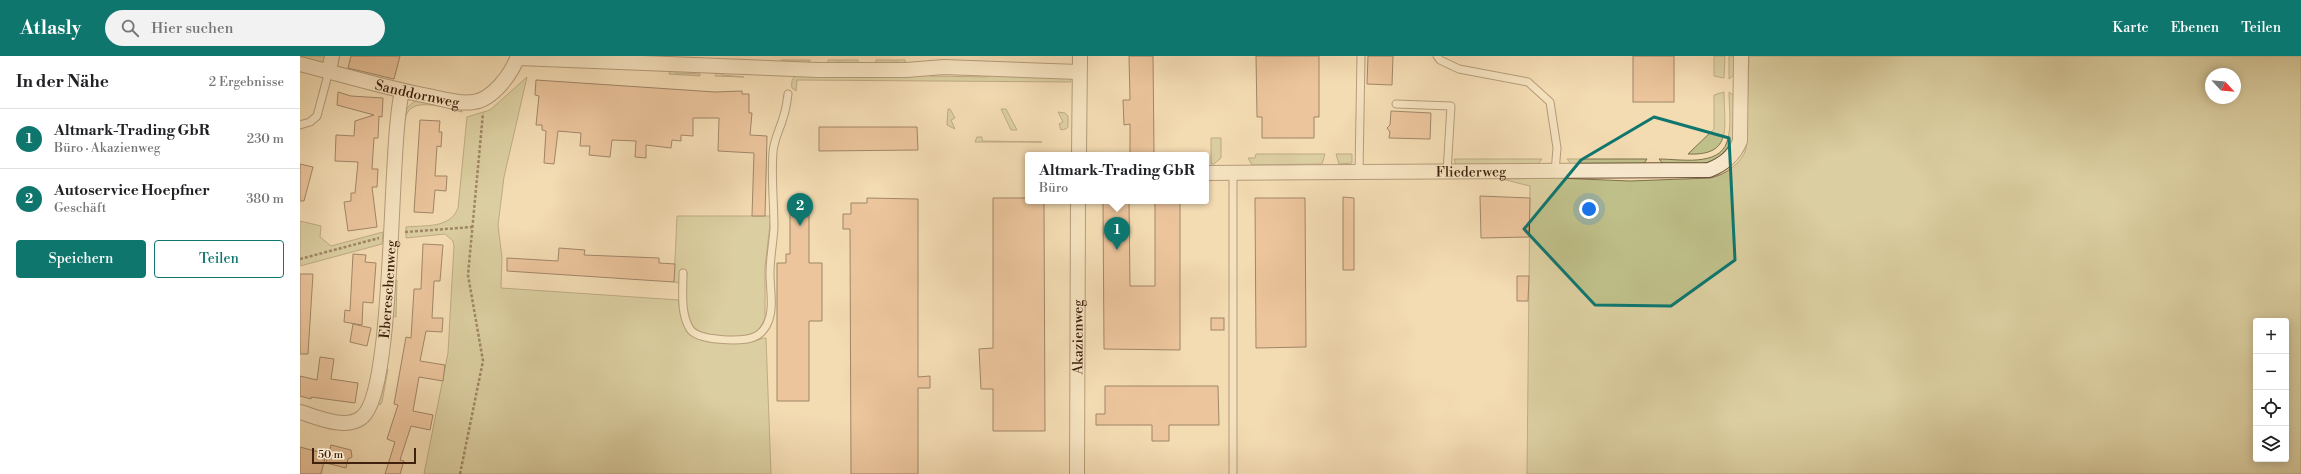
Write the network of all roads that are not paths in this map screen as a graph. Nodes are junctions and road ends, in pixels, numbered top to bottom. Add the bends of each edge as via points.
1 (332, 56) edge
2 (1080, 56) edge
3 (1361, 56) edge
4 (1437, 56) edge
5 (1741, 56) edge
6 (518, 57) edge
7 (300, 64) edge
8 (329, 71) junction
9 (1079, 72) junction
10 (402, 92) junction
11 (788, 94) dead end
12 (1396, 104) dead end
13 (300, 125) edge
14 (1079, 152) edge
15 (1359, 172) junction
16 (1447, 172) junction
17 (1555, 172) junction
18 (1209, 173) edge
19 (1233, 173) junction
20 (1078, 204) edge
21 (683, 273) dead end
22 (300, 412) edge
23 (1077, 474) edge
24 (1233, 474) edge

1 - 8 street
2 - 9 street
3 - 15 lane
4 - 17 lane via 1440,60 1459,68 1528,82 1550,102 1557,148
5 - 17 street, Fliederweg via 1740,141 1731,156 1719,166 1700,171
6 - 9 street via 818,70 906,70 944,67
6 - 10 street, Sanddornweg via 502,81 485,98 474,102
7 - 8 street, Sanddornweg
8 - 10 street, Sanddornweg
8 - 13 lane via 317,116 310,122
9 - 14 street
10 - 22 street, Ebereschenweg via 396,129 385,337 374,398 366,414 353,422 334,421
11 - 21 lane via 773,152 771,311 763,330 755,337 734,339 706,339 691,331 682,303
12 - 16 lane via 1451,106
15 - 16 street, Fliederweg
15 - 19 street, Fliederweg
16 - 17 street, Fliederweg
18 - 19 street, Fliederweg
19 - 24 lane
20 - 23 street, Akazienweg

